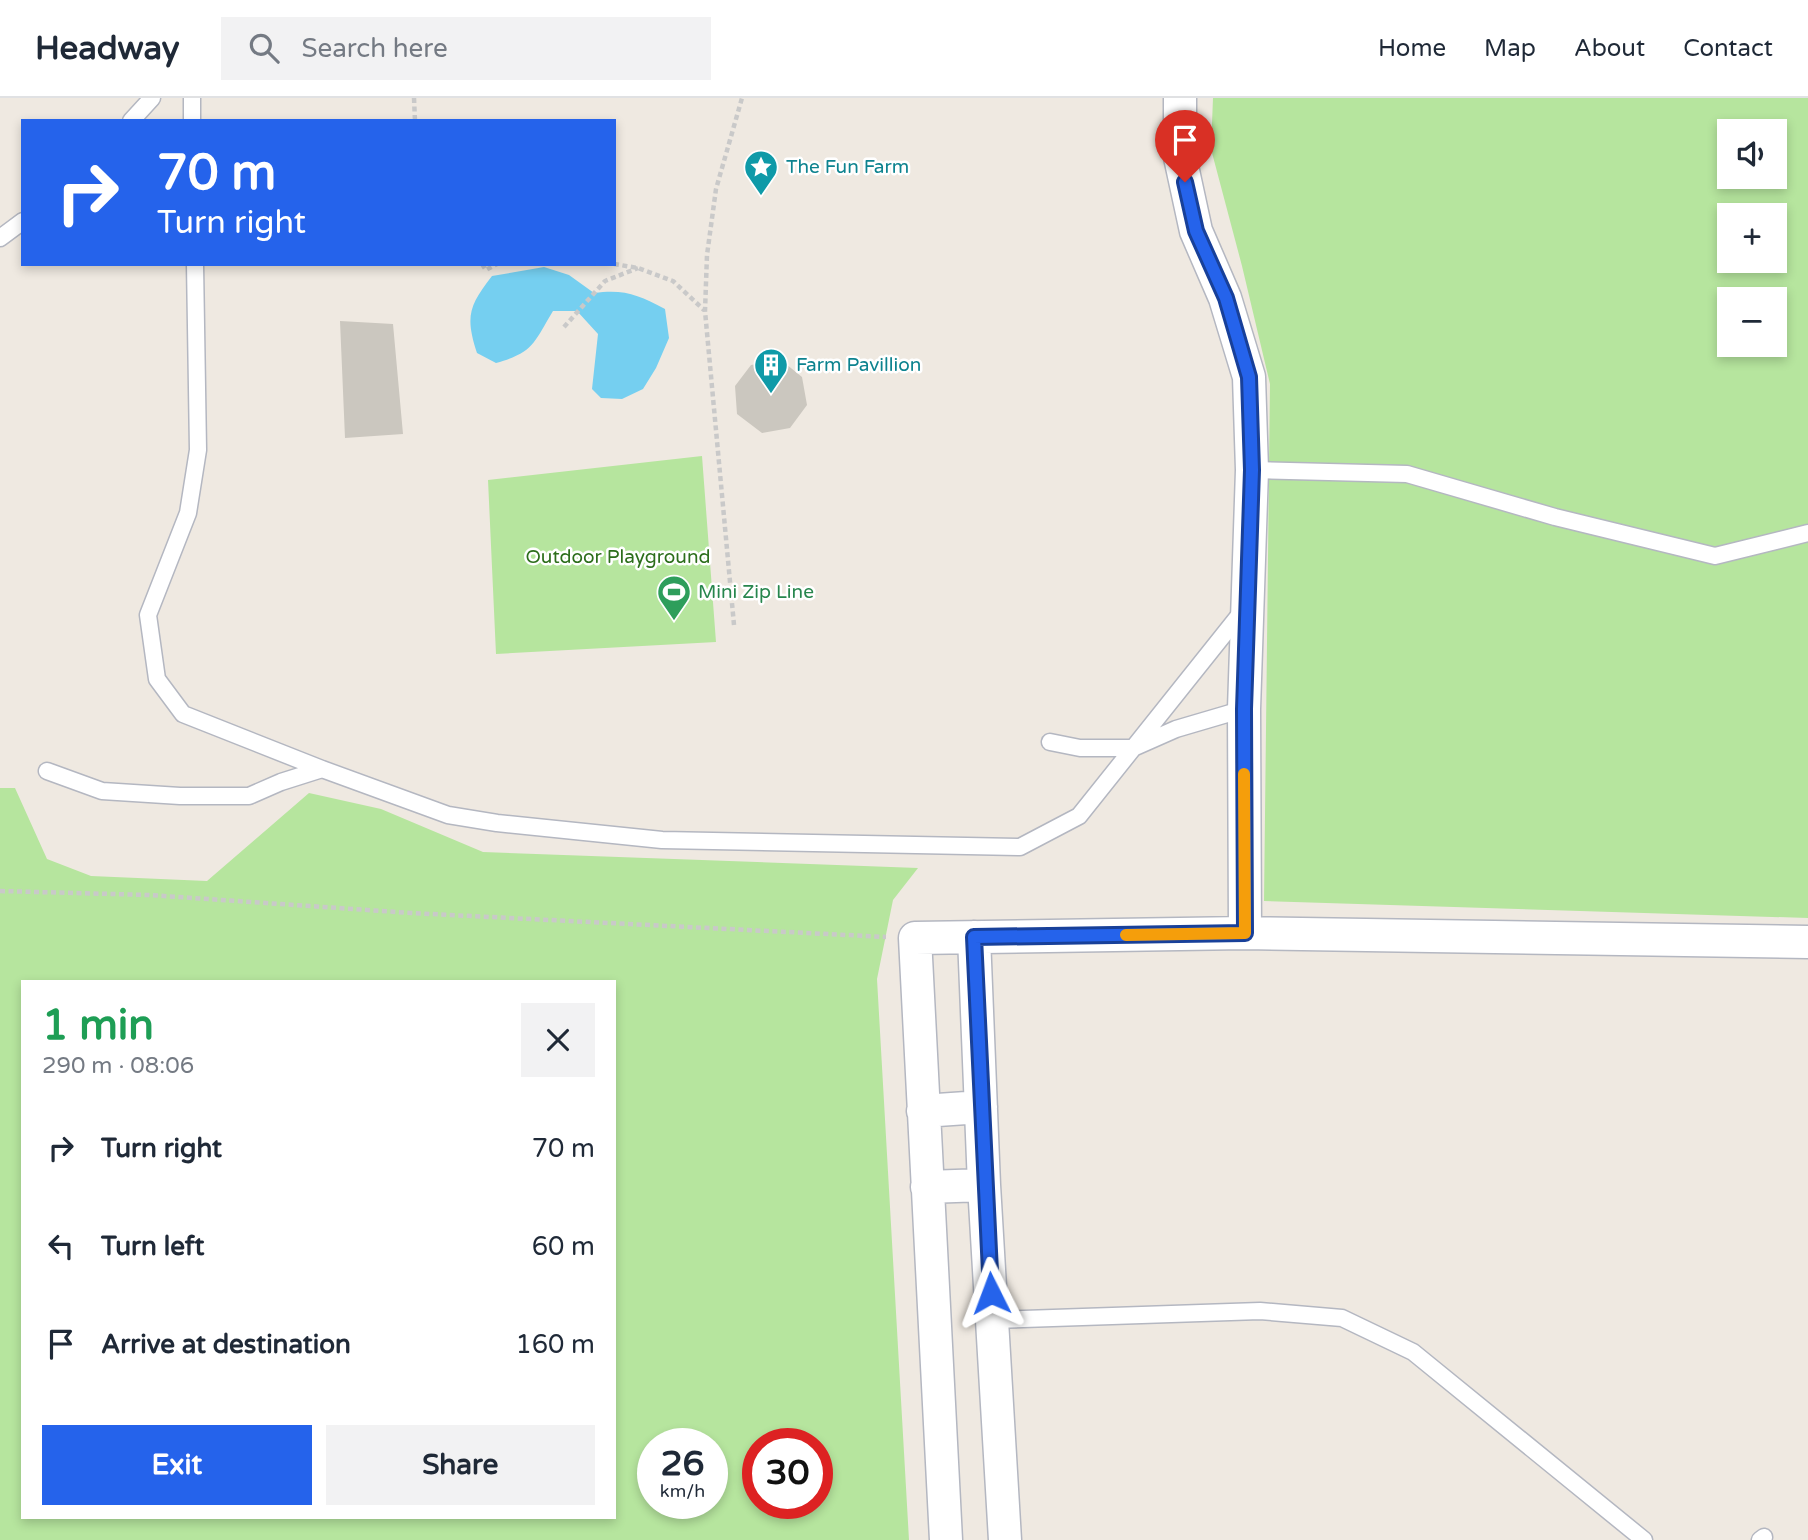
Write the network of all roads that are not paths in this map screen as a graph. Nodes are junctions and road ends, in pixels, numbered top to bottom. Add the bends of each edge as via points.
1 (152, 98) edge
2 (192, 98) edge
3 (1180, 98) edge
4 (133, 119) edge
5 (192, 119) edge
6 (21, 222) edge
7 (0, 238) edge
8 (195, 266) edge
9 (1252, 470) junction
10 (1808, 533) edge
11 (1246, 606) junction
12 (1244, 709) junction
13 (1050, 742) dead end
14 (1133, 748) junction
15 (322, 769) junction
16 (47, 771) dead end
17 (1245, 933) junction
18 (974, 937) junction
19 (1808, 942) edge
20 (981, 1107) junction
21 (923, 1111) junction
22 (984, 1185) junction
23 (926, 1187) junction
24 (992, 1320) junction
25 (946, 1540) edge
26 (1005, 1540) edge
27 (1644, 1540) edge

1 - 4 lane
2 - 5 lane
3 - 9 street via 1180,157 1196,231 1226,298 1249,377
6 - 7 lane
8 - 15 lane via 198,450 188,513 148,615 157,679 183,714
9 - 10 lane via 1407,474 1715,556
9 - 11 street
11 - 12 street
11 - 14 lane
12 - 14 lane via 1176,729
12 - 17 street
13 - 14 lane via 1080,748
14 - 15 lane via 1079,816 1020,847 662,840 497,823 448,816
15 - 16 lane via 249,796 102,791
17 - 18 street
17 - 19 street
18 - 20 street
18 - 21 street via 915,938
20 - 21 street
20 - 22 street
21 - 23 street
22 - 23 street
22 - 24 street
23 - 25 street
24 - 26 street
24 - 27 lane via 1260,1311 1342,1318 1413,1352

